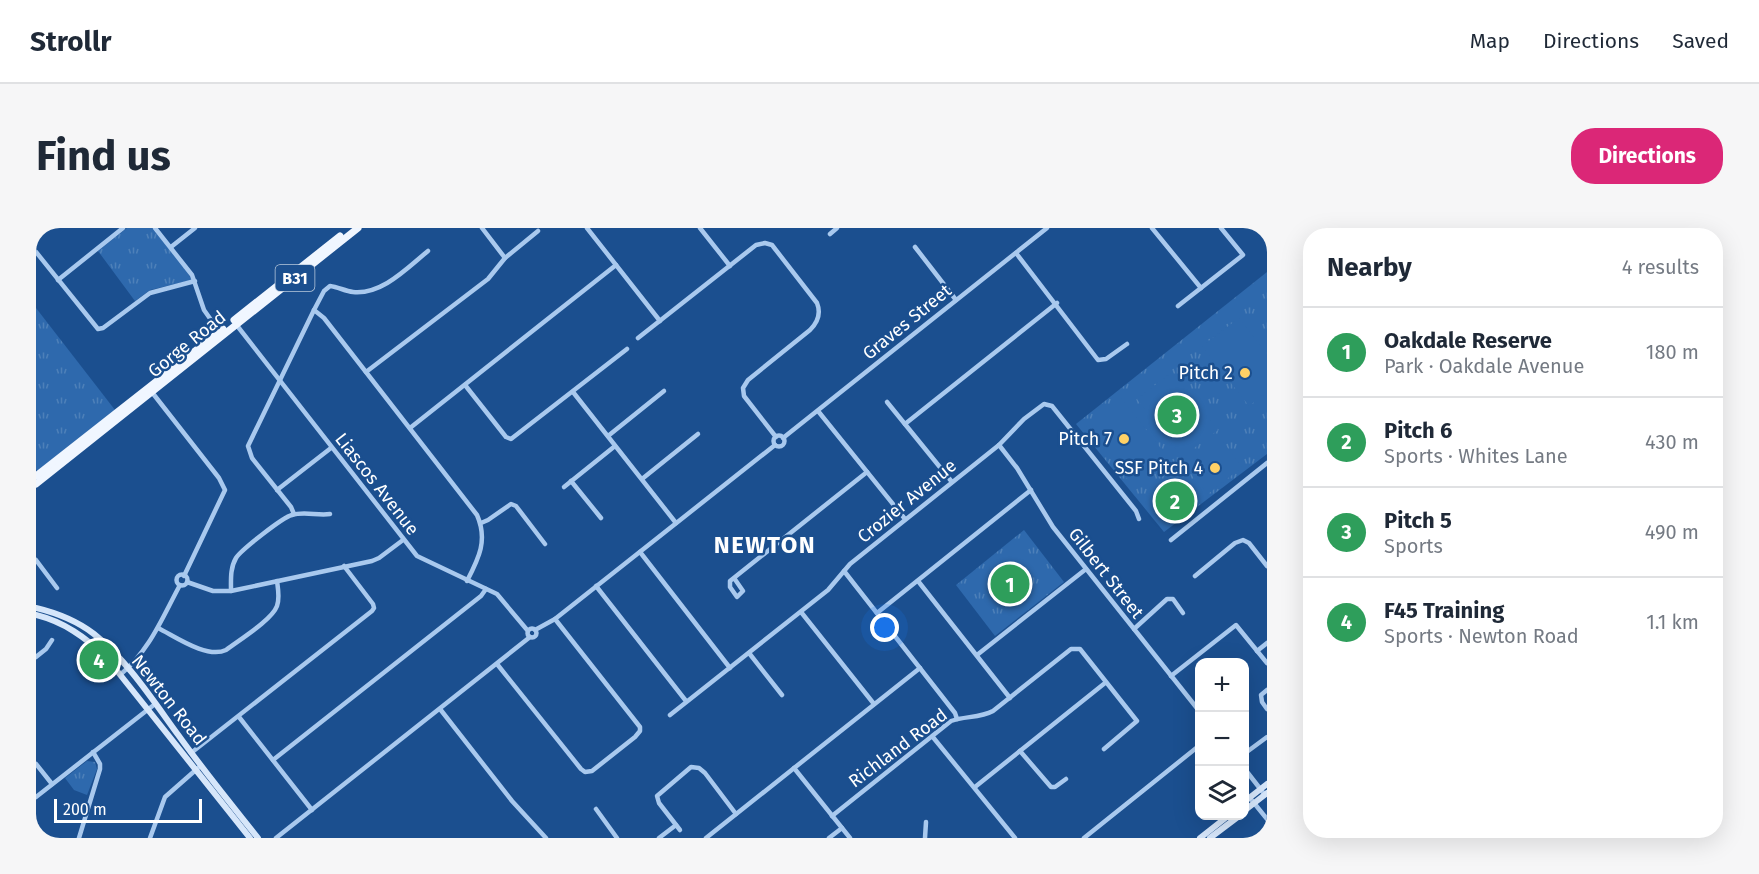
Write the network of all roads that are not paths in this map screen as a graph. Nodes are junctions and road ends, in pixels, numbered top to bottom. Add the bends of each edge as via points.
1 (123, 228) edge
2 (155, 228) edge
3 (195, 228) edge
4 (482, 228) edge
5 (587, 228) edge
6 (700, 228) edge
7 (837, 228) edge
8 (1047, 228) edge
9 (1152, 228) edge
10 (1221, 228) edge
11 (352, 229) edge
12 (538, 231) dead end
13 (830, 234) dead end
14 (171, 247) junction
15 (915, 248) dead end
16 (428, 251) dead end
17 (36, 252) edge
18 (1016, 253) junction
19 (505, 258) junction
20 (616, 265) junction
21 (729, 266) junction
22 (58, 280) junction
23 (195, 281) junction
24 (1201, 288) junction
25 (956, 300) junction
26 (1056, 303) junction
27 (1178, 306) dead end
28 (314, 310) junction
29 (660, 321) junction
30 (235, 322) junction
31 (221, 334) junction
32 (638, 338) dead end
33 (1127, 344) dead end
34 (627, 349) dead end
35 (366, 372) junction
36 (281, 381) junction
37 (465, 385) junction
38 (150, 390) junction
39 (664, 391) dead end
40 (573, 392) junction
41 (887, 402) dead end
42 (818, 411) junction
43 (905, 423) junction
44 (410, 428) junction
45 (698, 434) dead end
46 (608, 436) junction
47 (776, 437) junction
48 (783, 438) junction
49 (775, 445) junction
50 (999, 445) junction
51 (615, 446) junction
52 (70, 448) junction
53 (331, 448) junction
54 (70, 457) junction
55 (1267, 463) edge
56 (1262, 467) junction
57 (867, 472) junction
58 (1267, 474) edge
59 (642, 479) junction
60 (37, 480) edge
61 (572, 481) junction
62 (952, 482) junction
63 (564, 487) dead end
64 (277, 490) junction
65 (1030, 490) junction
66 (294, 514) junction
67 (330, 514) dead end
68 (601, 518) dead end
69 (905, 519) junction
70 (1139, 519) dead end
71 (481, 523) junction
72 (676, 523) junction
73 (403, 540) junction
74 (1171, 540) dead end
75 (545, 544) dead end
76 (640, 552) junction
77 (36, 560) edge
78 (344, 566) junction
79 (1267, 566) edge
80 (1086, 569) junction
81 (844, 572) junction
82 (184, 576) junction
83 (1195, 576) dead end
84 (734, 578) dead end
85 (467, 580) junction
86 (277, 581) junction
87 (918, 581) junction
88 (187, 582) junction
89 (180, 585) junction
90 (596, 586) junction
91 (57, 588) dead end
92 (486, 589) junction
93 (231, 591) junction
94 (36, 608) edge
95 (801, 612) junction
96 (877, 613) junction
97 (1183, 613) dead end
98 (36, 615) edge
99 (555, 619) junction
100 (158, 628) junction
101 (1134, 629) junction
102 (529, 634) junction
103 (52, 640) dead end
104 (1267, 643) edge
105 (1257, 651) junction
106 (749, 652) junction
107 (977, 656) junction
108 (36, 657) edge
109 (1267, 663) edge
110 (497, 664) junction
111 (730, 668) junction
112 (920, 668) junction
113 (127, 669) junction
114 (121, 674) junction
115 (1171, 676) junction
116 (1105, 683) junction
117 (1267, 690) edge
118 (782, 695) dead end
119 (1010, 698) junction
120 (686, 701) junction
121 (155, 704) junction
122 (874, 704) junction
123 (1195, 706) edge
124 (440, 709) junction
125 (1267, 709) edge
126 (148, 710) junction
127 (670, 715) dead end
128 (239, 717) junction
129 (957, 719) junction
130 (932, 736) junction
131 (1267, 737) edge
132 (1104, 748) dead end
133 (1195, 749) edge
134 (1020, 751) junction
135 (1249, 751) edge
136 (93, 752) junction
137 (191, 753) junction
138 (273, 760) junction
139 (36, 764) edge
140 (198, 768) junction
141 (794, 768) junction
142 (1249, 773) edge
143 (1065, 779) dead end
144 (52, 784) junction
145 (1267, 784) edge
146 (975, 787) junction
147 (1264, 792) edge
148 (36, 797) edge
149 (1250, 801) edge
150 (596, 809) dead end
151 (312, 810) junction
152 (736, 814) junction
153 (832, 816) junction
154 (1267, 819) edge
155 (1223, 820) edge
156 (1234, 820) edge
157 (926, 822) dead end
158 (842, 828) junction
159 (1088, 837) edge
160 (79, 838) edge
161 (150, 838) edge
162 (250, 838) edge
163 (258, 838) edge
164 (276, 838) edge
165 (546, 838) edge
166 (618, 838) edge
167 (659, 838) edge
168 (706, 838) edge
169 (829, 838) edge
170 (850, 838) edge
171 (925, 838) edge
172 (1015, 838) edge
173 (1200, 838) edge
174 (1210, 838) edge

1 - 22 street
2 - 14 street
3 - 14 street
4 - 19 street
5 - 20 street
6 - 21 street
7 - 13 street
8 - 18 street, Graves Street
9 - 24 street
10 - 24 street via 1243,255
11 - 30 main road, Gorge Road / B31
12 - 19 street
14 - 23 street
15 - 25 street
16 - 28 street via 393,280 375,289 352,292 333,285 324,291
17 - 22 street
18 - 25 street, Graves Street
18 - 26 street
19 - 35 street via 488,279
20 - 29 street
20 - 37 street
21 - 29 street
21 - 47 street via 762,243 769,243 817,303 819,313 810,330 743,388 744,396
22 - 23 street via 98,329 150,293
23 - 31 street via 204,310
24 - 27 street
25 - 42 street, Graves Street
26 - 33 street via 1098,360
26 - 43 street
28 - 35 street
28 - 36 street
29 - 32 street
30 - 31 main road, Gorge Road / B31
30 - 36 street, Liascos Avenue
31 - 38 main road, Gorge Road / B31
34 - 40 street
35 - 44 street
36 - 53 street, Liascos Avenue
36 - 64 street via 248,450
37 - 40 street via 511,439
37 - 44 street
38 - 52 main road, Gorge Road / B31
38 - 54 main road, Gorge Road / B31
38 - 82 street via 225,490
39 - 46 street
40 - 46 street
41 - 43 street
42 - 48 street, Graves Street
42 - 57 street
43 - 62 street
44 - 71 street
45 - 59 street
46 - 51 street
47 - 48 street
47 - 49 street
48 - 49 street via 783,445
49 - 72 street
50 - 62 street, Crozier Avenue
50 - 65 street, Gilbert Street
50 - 70 street, Crozier Avenue via 1024,419 1048,404
51 - 59 street
51 - 61 street
52 - 54 main road
52 - 60 main road, Gorge Road / B31
53 - 64 street
53 - 73 street, Liascos Avenue
54 - 60 main road, Gorge Road / B31
55 - 56 street
56 - 58 street
56 - 74 street
57 - 69 street
57 - 84 street
59 - 72 street
61 - 63 street
61 - 68 street
62 - 69 street, Crozier Avenue
64 - 66 street
65 - 80 street, Gilbert Street
65 - 87 street
66 - 67 street
66 - 93 street via 237,557 231,572
69 - 81 street, Crozier Avenue
71 - 75 street via 511,504
71 - 85 street via 481,551
72 - 76 street
73 - 78 street via 379,558
73 - 85 street, Liascos Avenue via 422,560
76 - 90 street
76 - 111 street
77 - 91 street
78 - 86 street
78 - 128 street via 374,608
79 - 83 street via 1242,540
80 - 101 street, Gilbert Street
80 - 107 street
81 - 95 street, Crozier Avenue via 828,591
81 - 96 street
82 - 88 street
82 - 89 street via 177,578
85 - 92 street, Liascos Avenue
86 - 93 street
86 - 100 street via 277,607 219,654 206,652
87 - 96 street
87 - 107 street
88 - 89 street
88 - 93 street via 213,591
89 - 100 street
90 - 99 street
90 - 120 street
92 - 102 street, Liascos Avenue via 500,597
92 - 138 street
94 - 113 main road, Newton Road via 69,618 84,628
95 - 106 street, Crozier Avenue
95 - 122 street
96 - 112 street
97 - 101 street via 1173,599 1167,599
98 - 114 main road, Newton Road via 83,636
99 - 102 street via 535,630 536,635
99 - 110 street via 640,728 635,737 592,771 581,769
100 - 113 street via 144,652
101 - 115 street, Gilbert Street
102 - 110 street
103 - 108 street
104 - 105 street
105 - 109 street
105 - 115 street via 1236,626
106 - 111 street, Crozier Avenue
106 - 118 street
107 - 119 street
110 - 124 street
111 - 120 street, Crozier Avenue
112 - 122 street
112 - 129 street
113 - 114 street
113 - 121 main road, Newton Road
114 - 126 main road, Newton Road
115 - 123 street, Gilbert Street
116 - 119 street, Richland Road via 1080,649 1071,649
116 - 132 street, Richland Road via 1137,722
116 - 134 street
117 - 125 street via 1261,698
119 - 129 street, Richland Road via 989,714
120 - 127 street, Crozier Avenue
121 - 126 street
121 - 137 main road, Newton Road
122 - 141 street
124 - 151 street
124 - 165 street
126 - 136 street
126 - 140 main road, Newton Road
128 - 137 street
128 - 138 street
129 - 130 street, Richland Road
130 - 146 street
130 - 153 street, Richland Road
131 - 135 street
133 - 159 street
134 - 143 street via 1051,788
134 - 146 street
136 - 144 street
136 - 160 street via 100,769
137 - 140 main road, Newton Road
138 - 151 street
139 - 144 street
140 - 161 street via 165,797
140 - 162 main road, Newton Road
140 - 163 main road, Newton Road
141 - 152 street
141 - 153 street
142 - 147 street
144 - 148 street
145 - 147 main road
146 - 172 street
147 - 149 main road
149 - 154 street
150 - 166 street
151 - 164 street
152 - 167 street via 705,773 691,767 657,796 678,827
152 - 168 street
153 - 158 street
155 - 173 main road
156 - 174 main road
157 - 171 street
158 - 169 street
158 - 170 street

